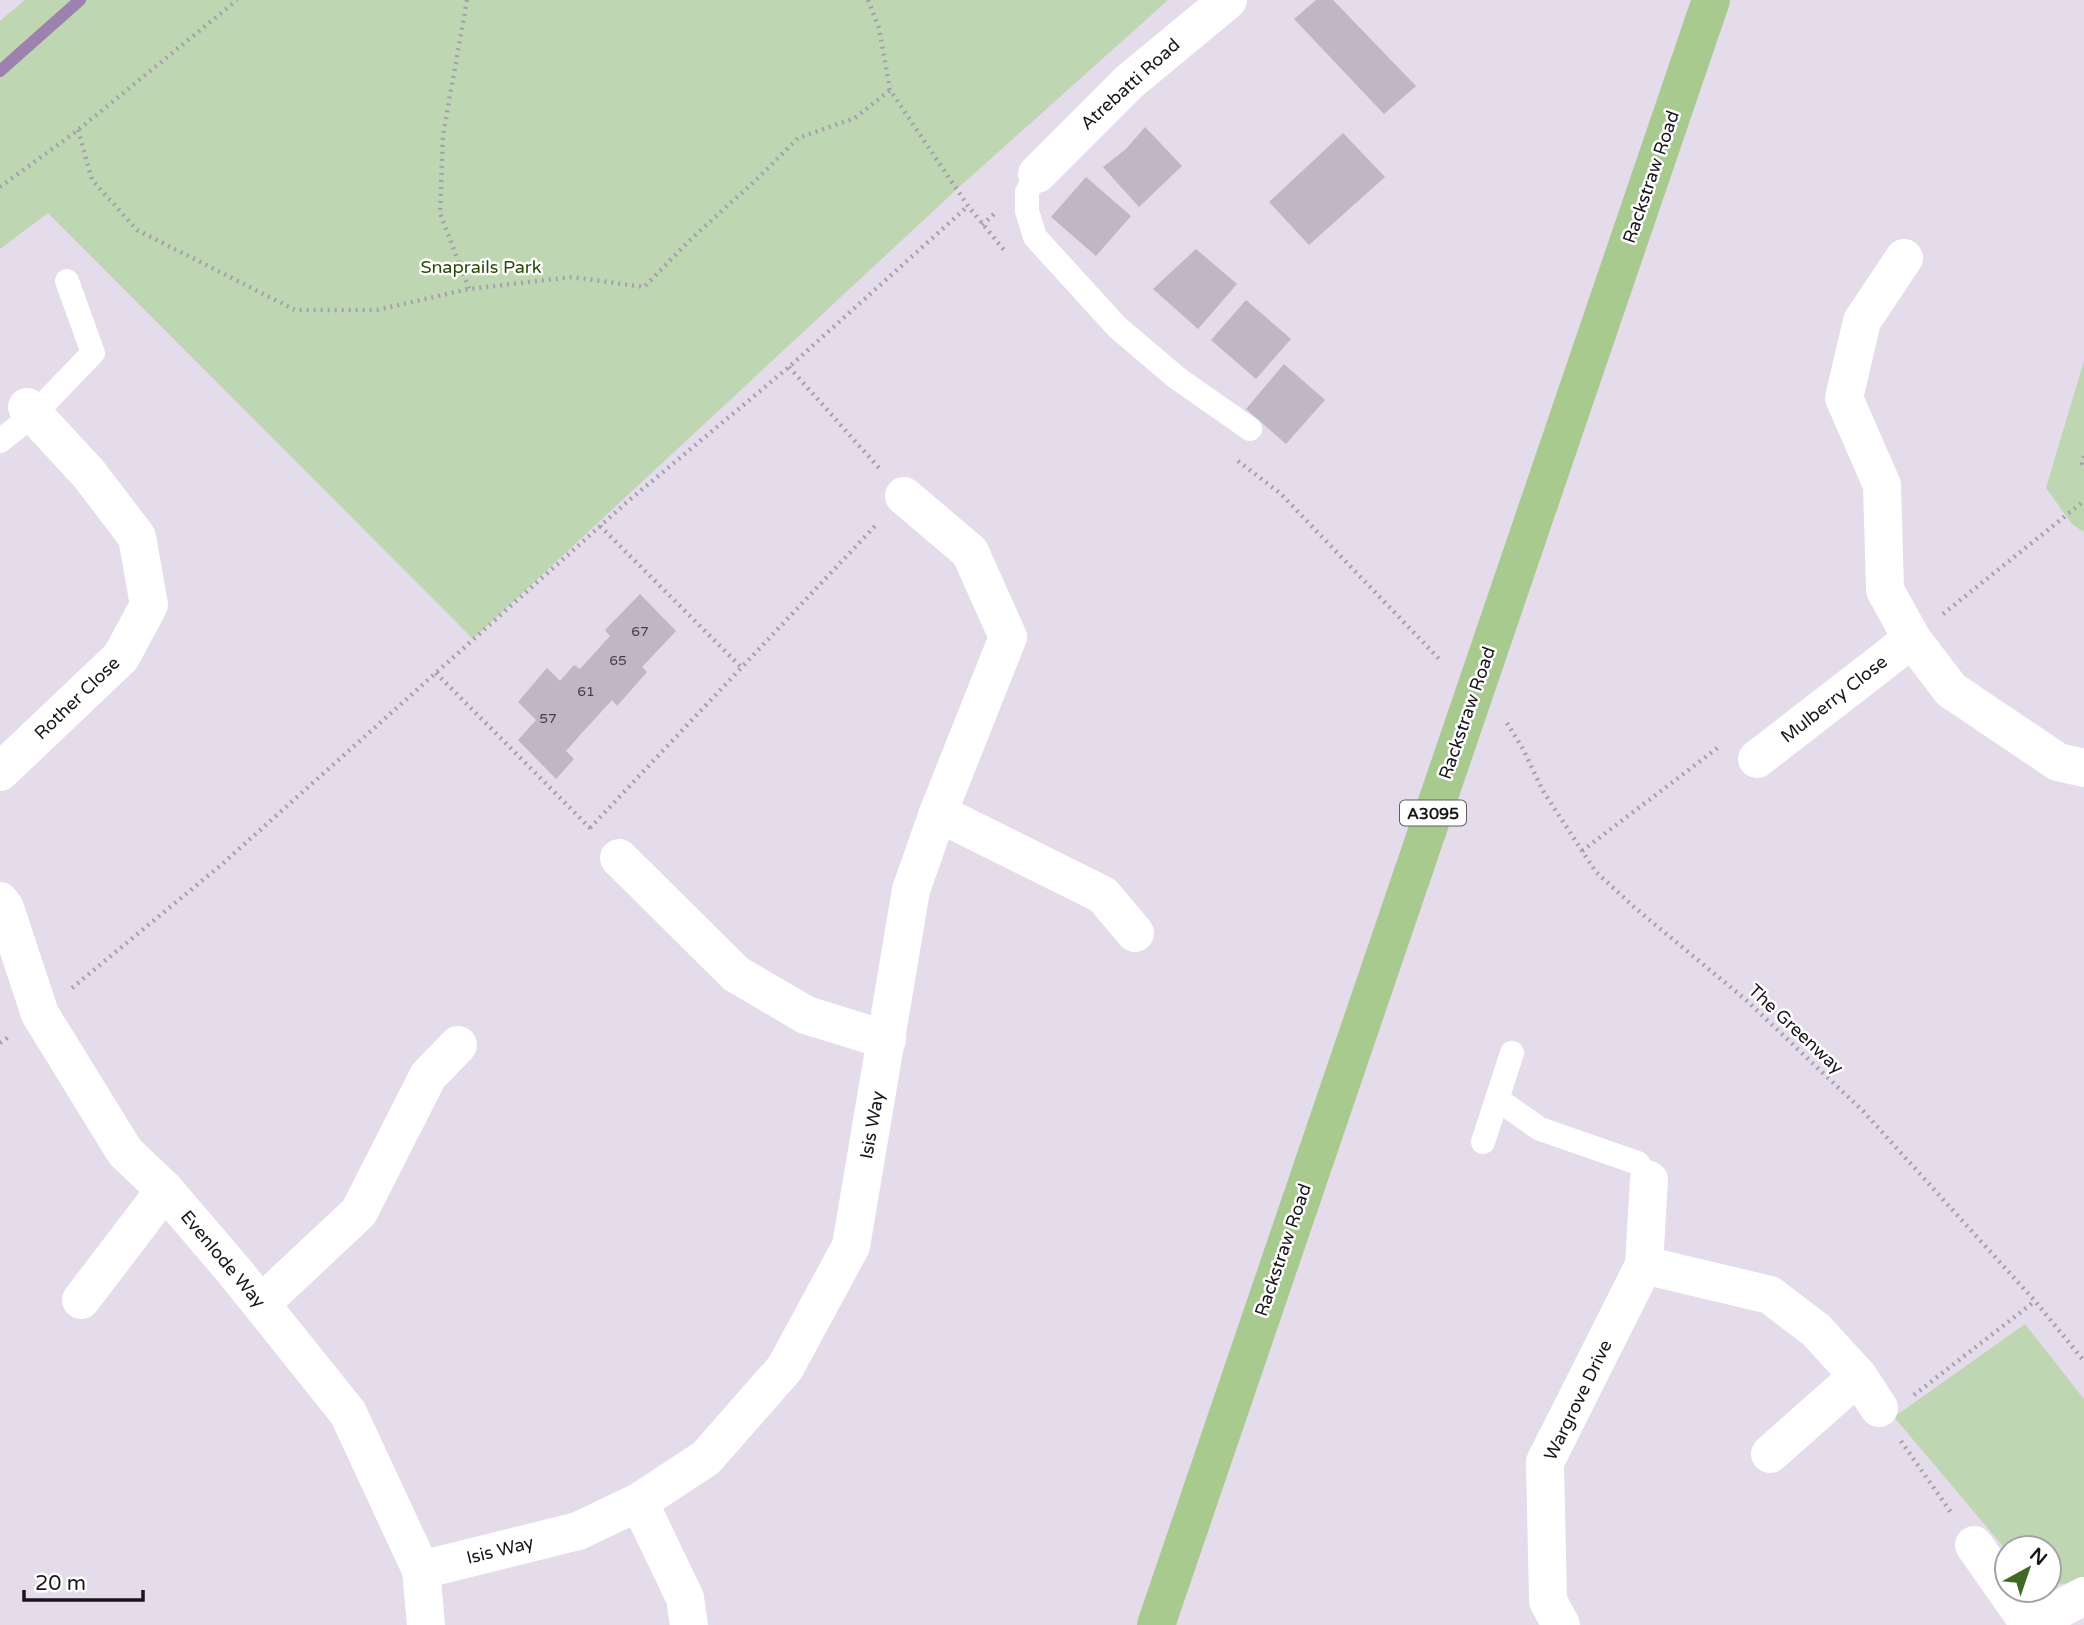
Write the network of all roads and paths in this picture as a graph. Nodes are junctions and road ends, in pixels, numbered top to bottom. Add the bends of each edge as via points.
1 (237, 0) edge
2 (467, 0) edge
3 (868, 0) edge
4 (1228, 0) edge
5 (1711, 0) edge
6 (890, 90) junction
7 (78, 130) junction
8 (1037, 174) joint
9 (0, 187) edge
10 (968, 206) junction
11 (982, 225) dead end
12 (1904, 258) dead end
13 (67, 281) dead end
14 (469, 289) junction
15 (789, 367) junction
16 (30, 411) junction
17 (1250, 429) dead end
18 (0, 441) edge
19 (2084, 456) edge
20 (2084, 469) edge
21 (904, 496) junction
22 (2084, 502) edge
23 (600, 526) junction
24 (1912, 639) junction
25 (741, 667) junction
26 (436, 673) junction
27 (1501, 714) dead end
28 (1720, 745) dead end
29 (1757, 759) dead end
30 (2084, 768) edge
31 (0, 772) edge
32 (938, 813) junction
33 (590, 828) junction
34 (1582, 850) junction
35 (619, 858) joint
36 (0, 901) edge
37 (1135, 933) dead end
38 (40, 1014) junction
39 (887, 1040) junction
40 (458, 1045) dead end
41 (1512, 1053) dead end
42 (1497, 1099) junction
43 (1483, 1142) dead end
44 (1649, 1180) joint
45 (165, 1190) junction
46 (1644, 1265) junction
47 (81, 1300) dead end
48 (2035, 1301) junction
49 (261, 1304) junction
50 (2084, 1361) edge
51 (1858, 1376) junction
52 (1882, 1413) junction
53 (1770, 1454) dead end
54 (639, 1502) junction
55 (1974, 1545) joint
56 (421, 1570) junction
57 (2084, 1596) edge
58 (426, 1625) edge
59 (689, 1625) edge
60 (1156, 1625) edge
61 (1561, 1625) edge
62 (2030, 1625) edge

1 - 7 path
2 - 14 path via 443,135 440,213
3 - 6 path via 879,28
4 - 8 street, Atrebatti Road via 1129,82
5 - 60 main road, Rackstraw Road / A3095
6 - 10 path
6 - 14 path via 855,118 798,138 644,287 572,277
7 - 9 path
7 - 14 path via 92,180 137,230 295,310 377,310
8 - 17 lane via 1027,192 1035,237 1117,327 1177,378
10 - 11 path
10 - 15 path
12 - 24 street via 1862,321 1844,398 1882,485 1885,590
13 - 16 lane via 93,352
15 - 21 path
15 - 23 path
16 - 18 lane
16 - 31 street, Rother Close via 89,474 137,537 149,606 121,657
19 - 20 path
21 - 25 path
21 - 32 street, Isis Way via 970,552 1008,637
22 - 24 path
23 - 25 path
23 - 26 path
24 - 29 street, Mulberry Close
24 - 30 street via 1951,690 2058,762
25 - 33 path
26 - 33 path
26 - 38 path via 221,865
27 - 34 path, The Greenway
28 - 34 path
32 - 37 street via 1103,895
32 - 39 street, Isis Way via 911,890
33 - 35 path
34 - 48 path, The Greenway via 1605,881 1746,1000 1863,1111
35 - 39 street via 736,974 806,1015
36 - 38 street, Evenlode Way
38 - 45 street, Evenlode Way via 125,1152
39 - 54 street, Isis Way via 851,1246 785,1368 706,1458
40 - 49 street via 428,1076 359,1212
41 - 42 lane
42 - 43 lane
42 - 44 lane via 1540,1129 1638,1163
44 - 46 street, Wargrove Drive
45 - 47 street
45 - 49 street, Evenlode Way
46 - 51 street via 1770,1295 1816,1330
46 - 61 street, Wargrove Drive via 1545,1462 1548,1601
48 - 50 path, The Greenway
48 - 52 path
49 - 56 street, Evenlode Way via 348,1413
51 - 52 street
51 - 53 street
52 - 55 path
54 - 56 street, Isis Way via 578,1531
54 - 59 street via 685,1598
55 - 62 street
56 - 58 street, Evenlode Way
57 - 62 street

